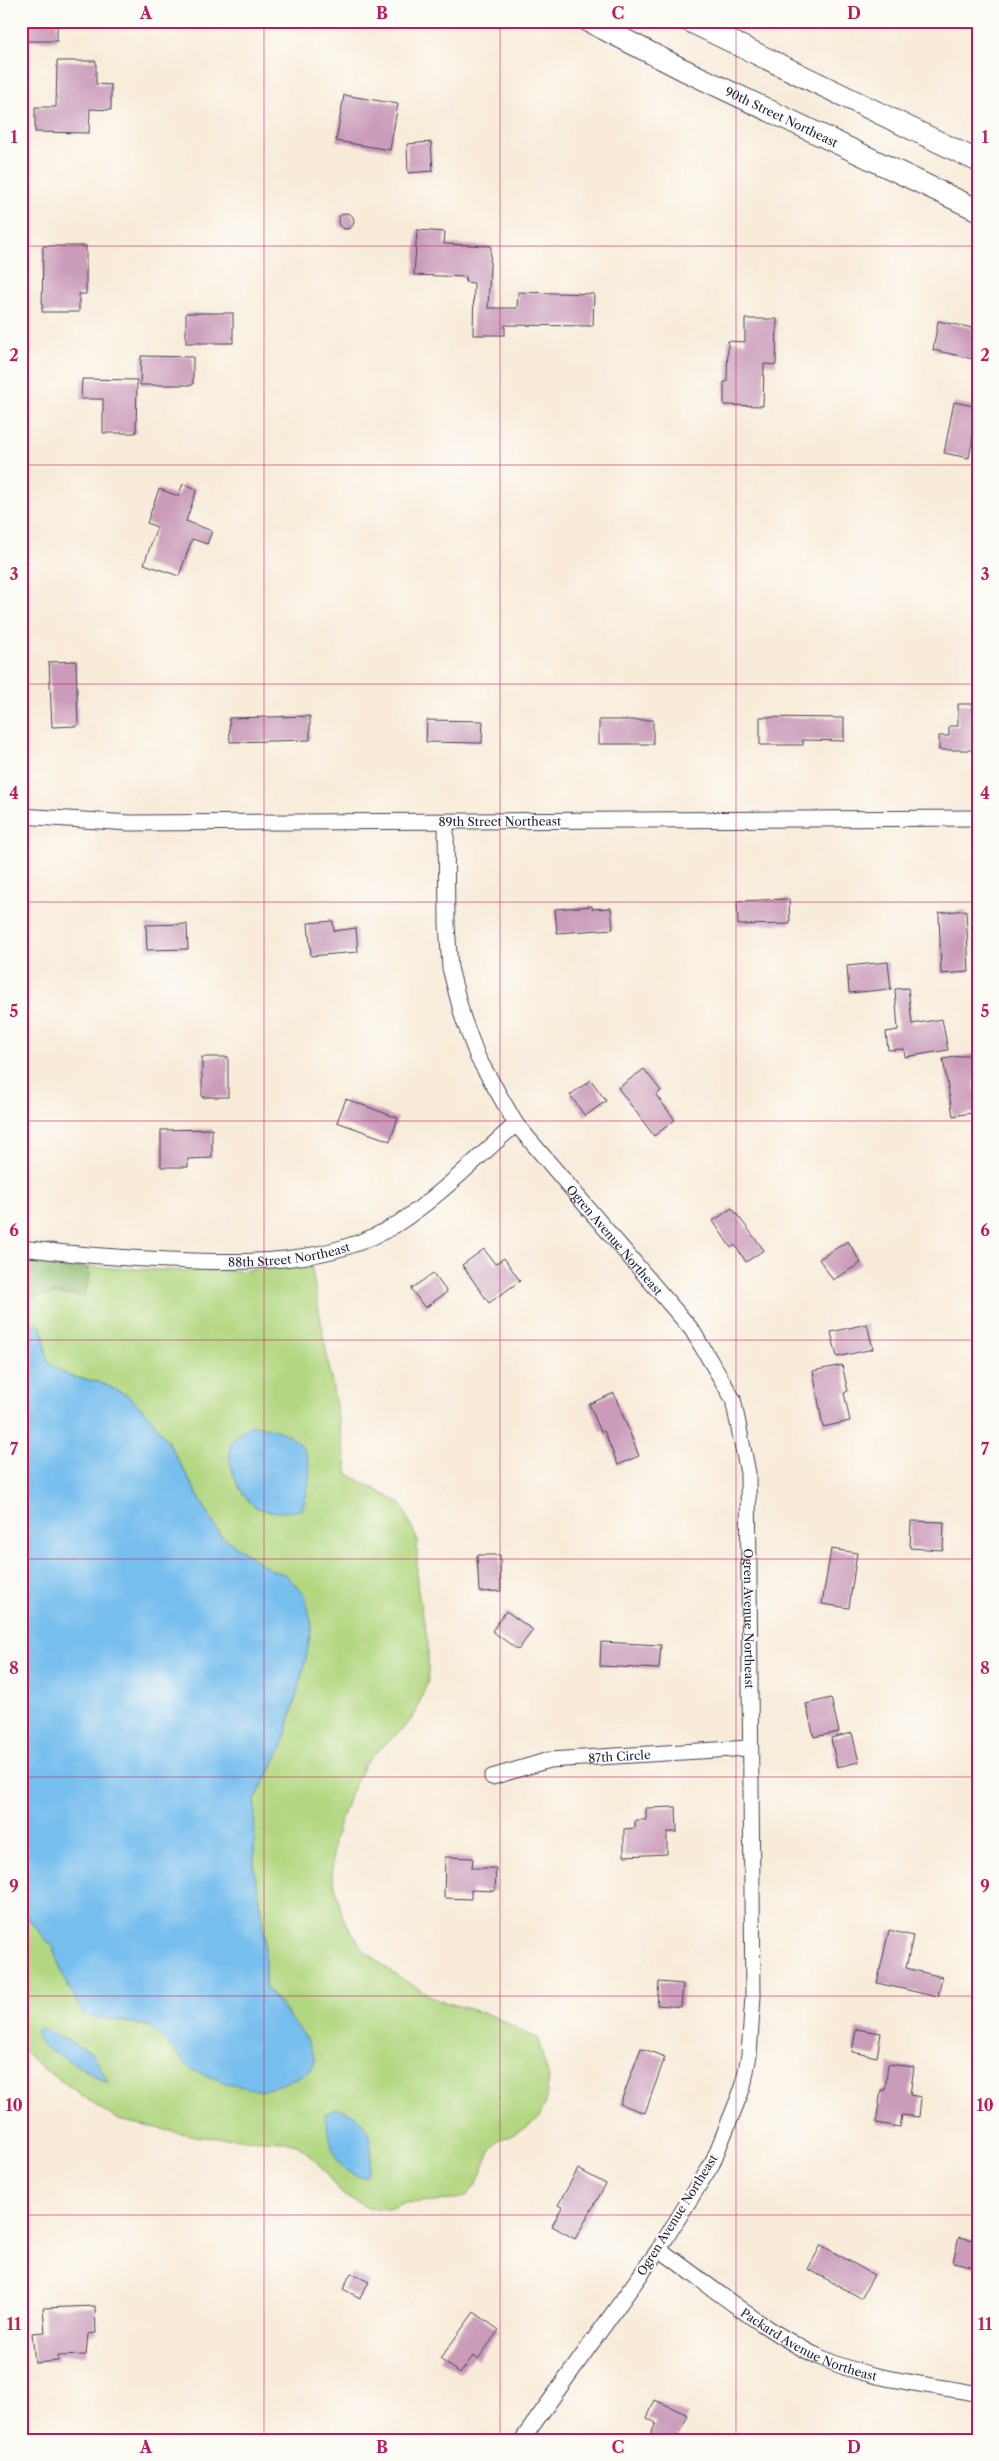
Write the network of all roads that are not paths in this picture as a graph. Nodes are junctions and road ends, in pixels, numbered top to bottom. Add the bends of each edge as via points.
1 (588, 21) edge
2 (689, 21) edge
3 (978, 161) edge
4 (978, 210) edge
5 (21, 816) edge
6 (978, 818) edge
7 (446, 822) junction
8 (516, 1124) junction
9 (21, 1248) edge
10 (749, 1748) junction
11 (492, 1778) dead end
12 (659, 2248) junction
13 (978, 2394) edge
14 (522, 2440) edge

1 - 4 main road, 90th Street Northeast
2 - 3 main road
5 - 7 street, 89th Street Northeast via 130,823
6 - 7 street, 89th Street Northeast
7 - 8 street, Ogren Avenue Northeast via 450,968 478,1058
8 - 9 street, 88th Street Northeast via 432,1198 396,1224 364,1240 326,1253 288,1258 203,1261 90,1256
8 - 10 street, Ogren Avenue Northeast via 692,1330 734,1399 748,1473
10 - 11 street, 87th Circle via 549,1760
10 - 12 street, Ogren Avenue Northeast via 753,1996 743,2087 712,2164
12 - 13 street, Packard Avenue Northeast via 788,2341 827,2360 872,2374
12 - 14 street, Ogren Avenue Northeast

